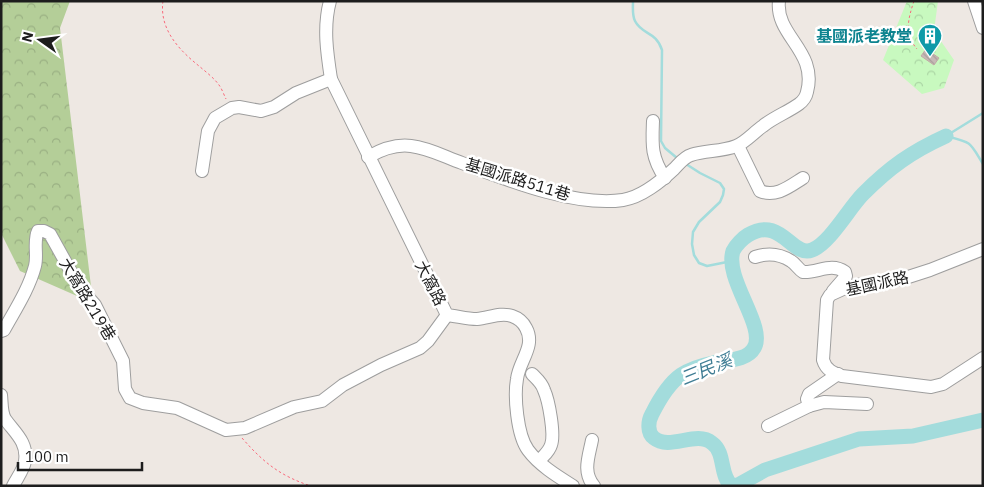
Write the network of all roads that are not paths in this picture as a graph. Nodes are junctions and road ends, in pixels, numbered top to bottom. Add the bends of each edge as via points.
1 (330, 1) edge
2 (770, 1) edge
3 (778, 1) edge
4 (974, 1) edge
5 (781, 21) junction
6 (983, 28) edge
7 (331, 79) junction
8 (652, 120) dead end
9 (738, 146) junction
10 (368, 157) junction
11 (202, 171) dead end
12 (665, 178) junction
13 (803, 178) dead end
14 (983, 249) edge
15 (756, 257) dead end
16 (830, 295) junction
17 (447, 314) junction
18 (1, 332) edge
19 (983, 358) edge
20 (532, 374) dead end
21 (838, 374) junction
22 (1, 395) edge
23 (867, 404) dead end
24 (809, 406) junction
25 (768, 426) dead end
26 (592, 440) dead end
27 (539, 461) junction
28 (13, 486) edge
29 (573, 486) edge
30 (594, 486) edge

1 - 7 street, 大窩路 via 326,15 326,43
2 - 5 street
3 - 5 street, 基國派路511巷
4 - 6 street
5 - 9 street, 基國派路511巷 via 808,66 807,92 798,104
7 - 10 street, 大窩路
7 - 11 street via 296,93 274,107 261,111 239,107 215,118 208,131
8 - 12 street via 655,163
9 - 12 street, 基國派路511巷 via 691,155
9 - 13 street via 760,191 767,194 784,190
10 - 12 street, 基國派路511巷 via 395,146 412,146 563,196 601,201 624,200
10 - 17 street, 大窩路
14 - 16 street, 基國派路 via 911,276 857,285
15 - 16 street via 763,254 779,256 790,260 803,272 834,267 841,269 846,276
16 - 21 street, 基國派路 via 823,360 825,367
17 - 18 street, 大窩路219巷 via 420,348 381,364 322,401 294,407 235,430 216,427 177,408 130,398 125,389 119,351 53,238 44,231 36,234 37,254 29,282
17 - 27 street, 大窩路 via 472,319 511,316 527,329 529,348 516,380 517,412 523,441
19 - 21 street via 943,384 931,387
20 - 27 street via 545,390 552,435 552,445
21 - 24 street via 809,394
22 - 28 street via 3,413 21,437 25,450 26,460
23 - 24 street via 824,402
24 - 25 street
26 - 30 street via 586,470
27 - 29 street, 大窩路

